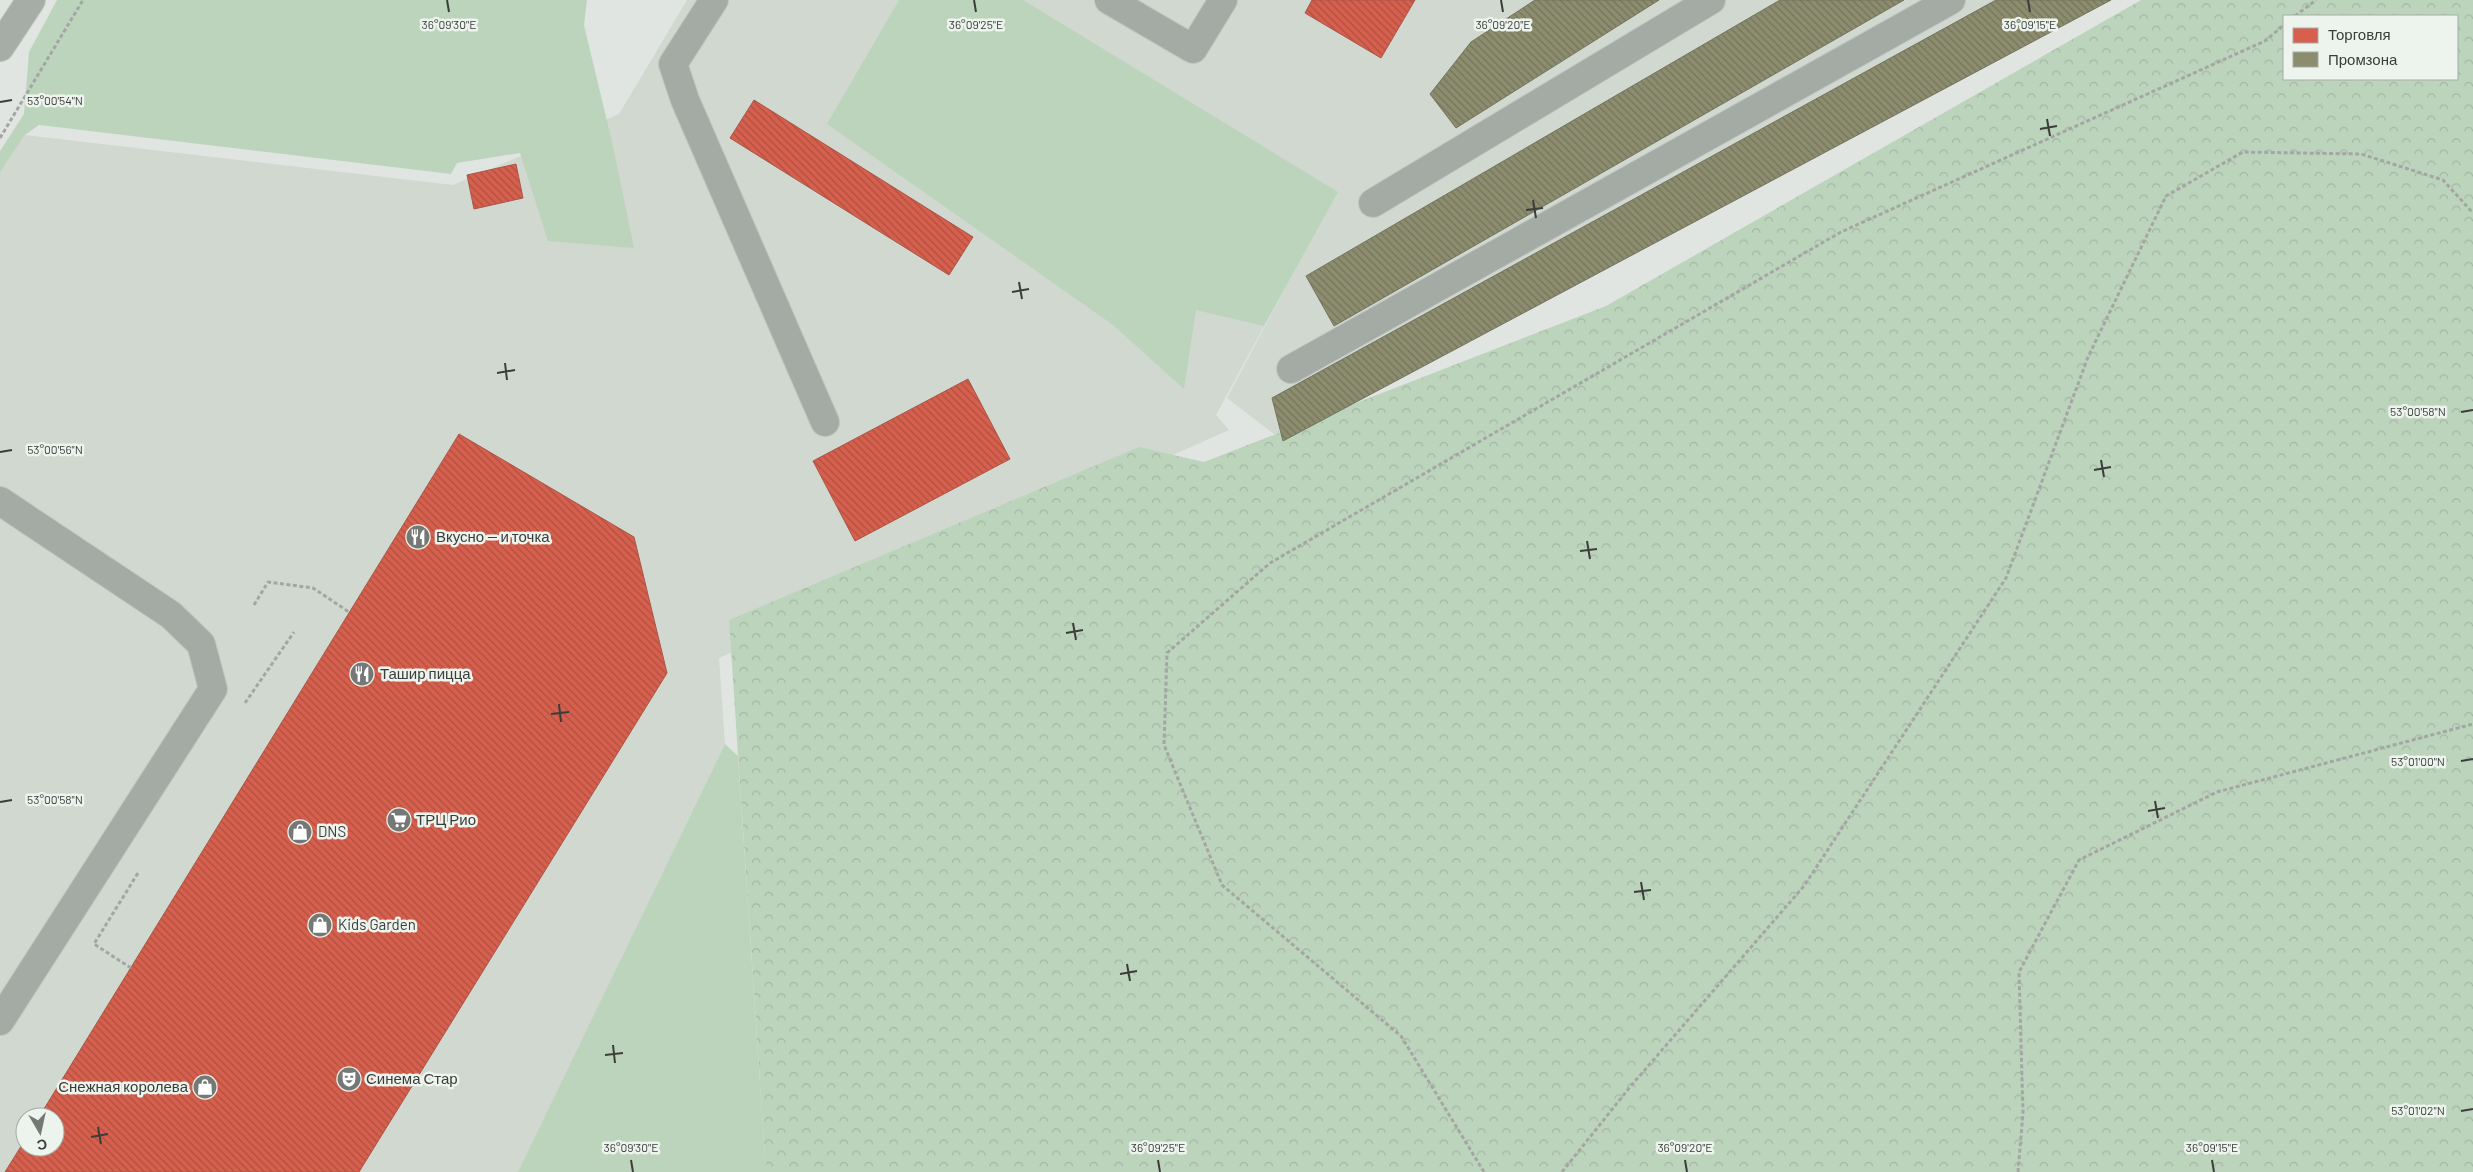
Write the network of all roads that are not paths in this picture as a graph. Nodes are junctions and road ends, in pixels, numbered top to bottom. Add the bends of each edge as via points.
1 (30, 0) edge
2 (714, 0) edge
3 (1109, 0) edge
4 (1223, 0) edge
5 (1711, 0) edge
6 (1951, 0) edge
7 (0, 47) edge
8 (1374, 203) dead end
9 (1291, 369) dead end
10 (825, 422) dead end
11 (0, 501) edge
12 (0, 1021) edge

1 - 7 main road
2 - 10 lane via 673,64 685,100
3 - 4 lane via 1193,49
5 - 8 lane
6 - 9 lane
11 - 12 lane via 171,615 201,644 212,689

